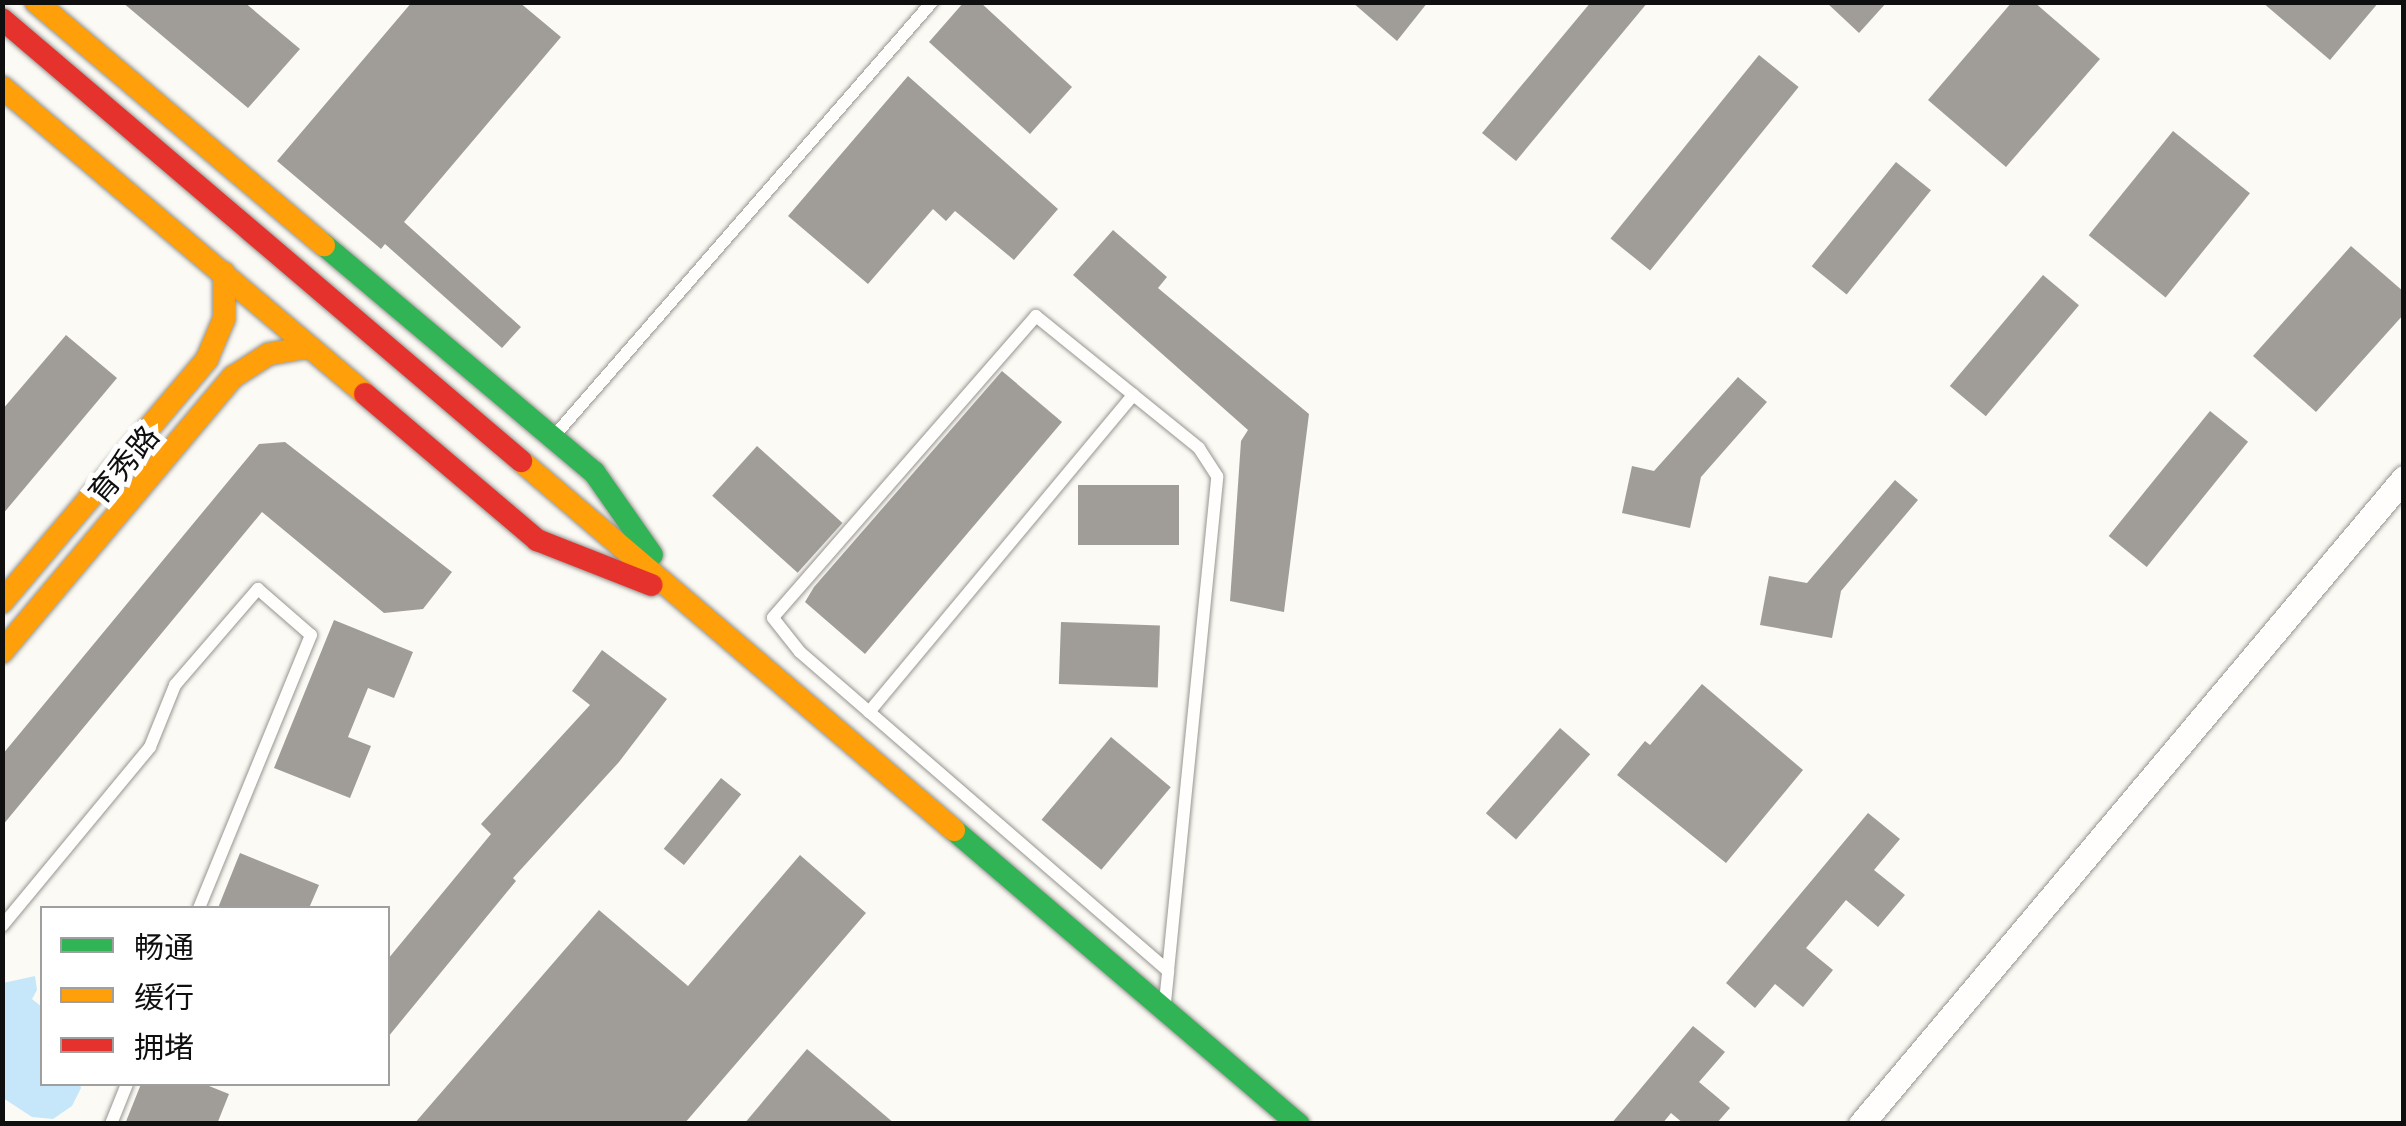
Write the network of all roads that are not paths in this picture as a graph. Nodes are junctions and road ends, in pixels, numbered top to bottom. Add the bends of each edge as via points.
1 (36, 2) edge
2 (932, 2) edge
3 (2, 19) edge
4 (2, 87) edge
5 (224, 274) junction
6 (309, 347) junction
7 (1134, 395) junction
8 (553, 437) junction
9 (2404, 478) edge
10 (681, 597) junction
11 (2, 602) edge
12 (2, 652) edge
13 (869, 712) junction
14 (199, 906) edge
15 (2, 926) edge
16 (1168, 971) junction
17 (1164, 1010) junction
18 (126, 1086) edge
19 (110, 1124) edge
20 (1298, 1124) edge
21 (1861, 1124) edge

1 - 8 street
2 - 8 lane
3 - 10 street
4 - 5 street
5 - 6 street
5 - 11 street, 育秀路 via 224,319 208,359
6 - 10 street via 537,540
6 - 12 street, 育秀路 via 269,354 233,376
7 - 13 lane
7 - 13 lane via 1036,316 773,618 800,652
7 - 16 lane via 1199,448 1218,476
8 - 10 street via 594,472
9 - 21 street
10 - 17 street
13 - 16 lane
14 - 15 lane via 310,634 258,589 175,685 150,747
16 - 17 lane
17 - 20 street
18 - 19 lane

